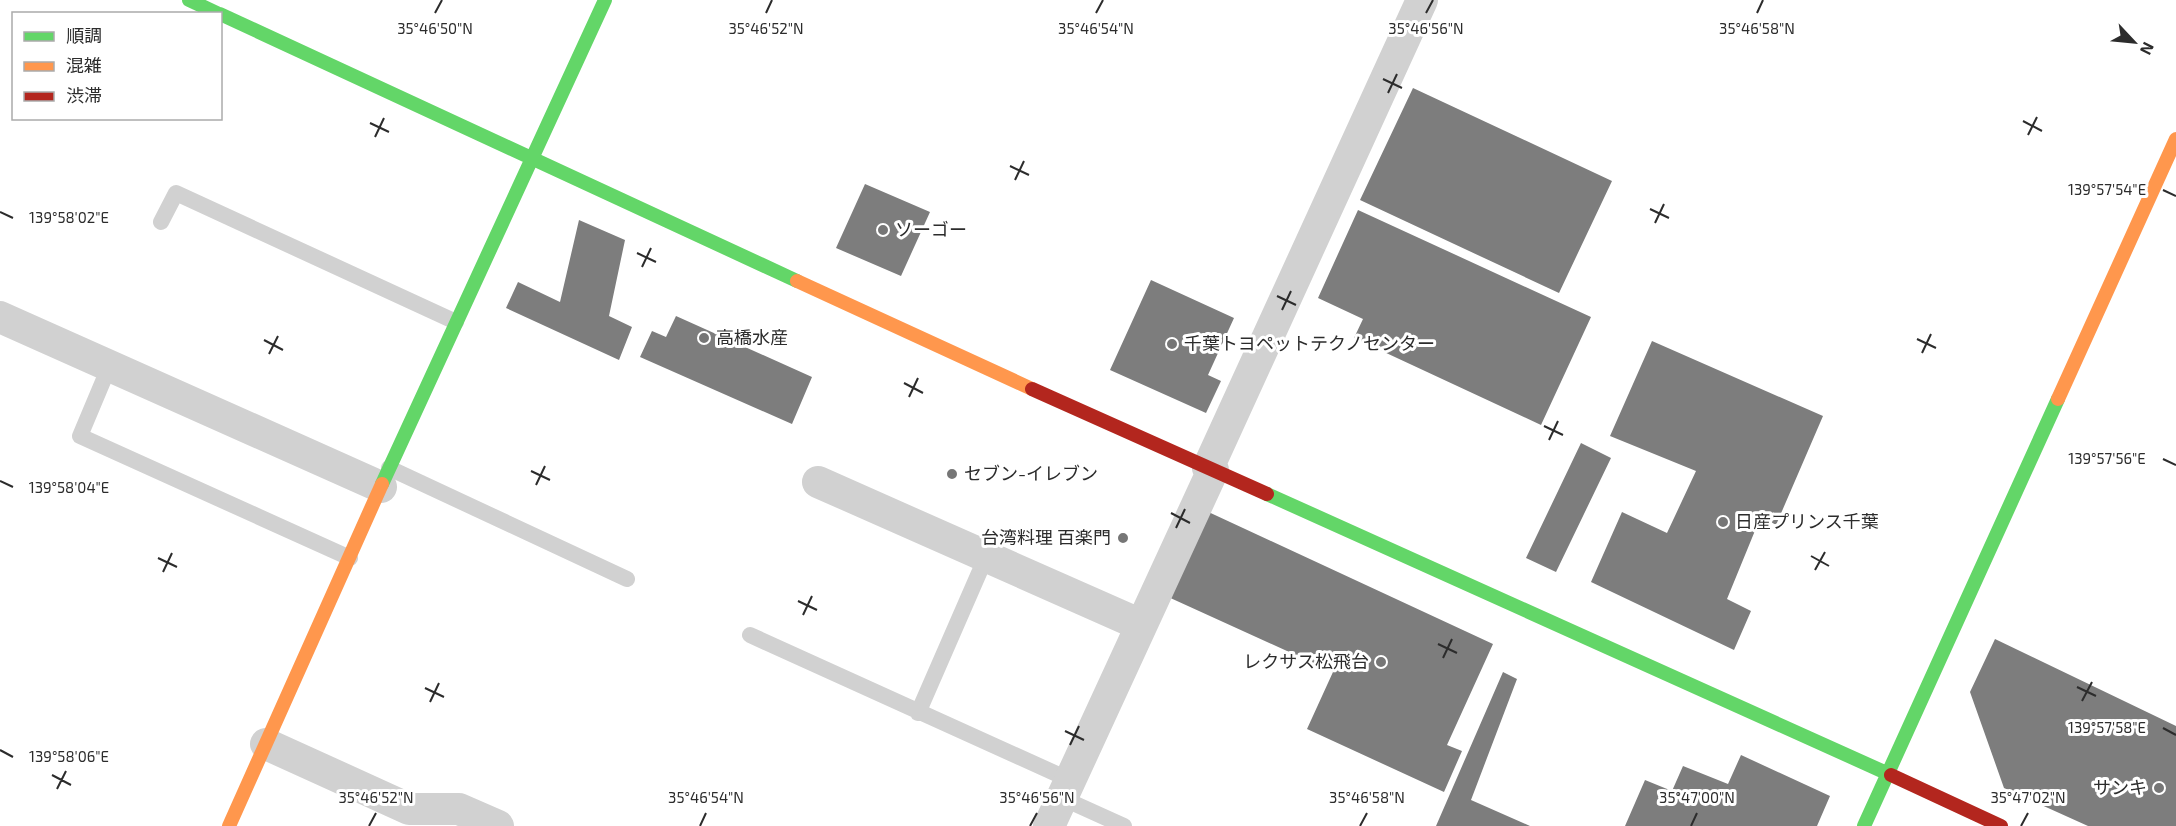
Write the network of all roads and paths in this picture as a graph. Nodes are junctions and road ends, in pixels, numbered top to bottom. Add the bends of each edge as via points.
1 (189, 0) edge
2 (605, 0) edge
3 (1422, 0) edge
4 (216, 12) edge
5 (222, 15) edge
6 (2176, 139) edge
7 (532, 157) junction
8 (161, 222) dead end
9 (0, 317) edge
10 (456, 322) junction
11 (109, 367) junction
12 (1211, 469) junction
13 (385, 478) junction
14 (818, 482) dead end
15 (986, 557) junction
16 (350, 558) junction
17 (627, 579) dead end
18 (1142, 625) junction
19 (750, 635) dead end
20 (918, 713) junction
21 (266, 744) junction
22 (1887, 774) junction
23 (1066, 789) junction
24 (229, 826) edge
25 (498, 826) edge
26 (1049, 826) edge
27 (1124, 826) edge
28 (1864, 826) edge
29 (2001, 826) edge

1 - 4 street
2 - 7 street
3 - 12 street
5 - 7 street
6 - 22 street
7 - 10 street
7 - 12 street
8 - 10 lane via 176,193
9 - 11 street
10 - 13 street
11 - 13 street
11 - 16 lane via 80,436
12 - 18 street
12 - 22 street
13 - 16 street
13 - 17 lane
14 - 15 street
15 - 18 street
15 - 20 lane
16 - 21 street
18 - 23 street
19 - 20 lane
20 - 23 lane
21 - 24 street
21 - 25 street via 409,809 459,809
22 - 28 street
22 - 29 street
23 - 26 street
23 - 27 lane

